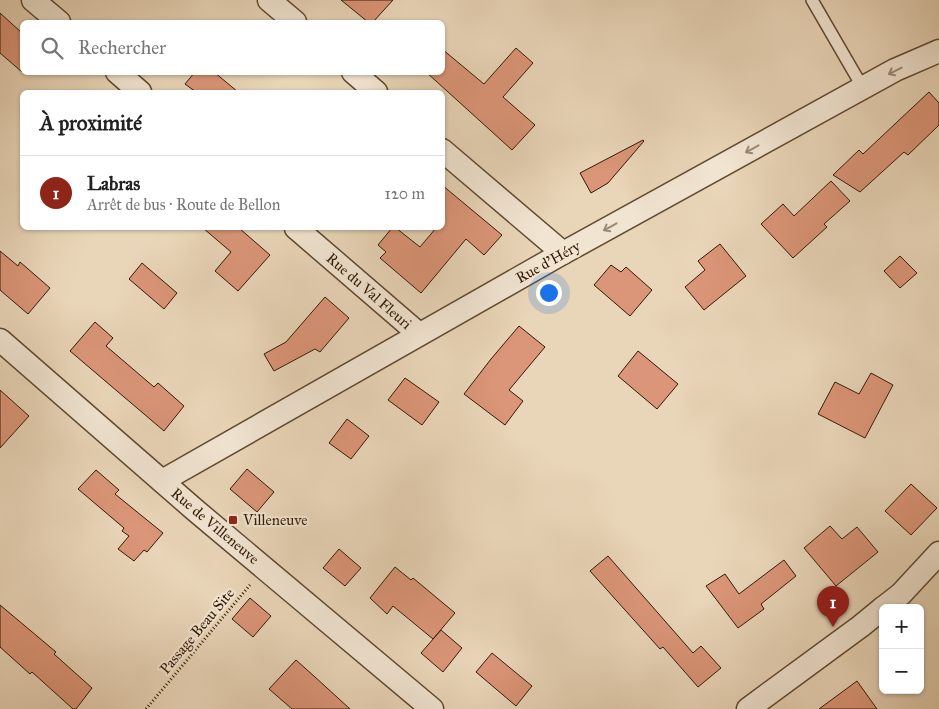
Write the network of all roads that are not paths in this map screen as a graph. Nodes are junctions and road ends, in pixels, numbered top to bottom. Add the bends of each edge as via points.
1 (33, 0) edge
2 (269, 0) edge
3 (812, 0) edge
4 (57, 20) edge
5 (293, 20) edge
6 (939, 51) edge
7 (120, 75) edge
8 (356, 75) edge
9 (863, 88) junction
10 (138, 90) edge
11 (374, 90) edge
12 (445, 153) edge
13 (298, 230) edge
14 (563, 253) junction
15 (419, 334) junction
16 (0, 340) edge
17 (162, 481) junction
18 (939, 552) edge
19 (888, 604) edge
20 (879, 611) edge
21 (432, 709) edge
22 (748, 709) edge

1 - 4 street
2 - 5 street
3 - 9 lane
6 -> 9 street, Rue d'Héry
7 - 10 street
8 - 11 street
9 -> 14 street, Rue d'Héry
12 - 14 street
13 - 15 street, Rue du Val Fleuri
14 - 15 street, Rue d'Héry
15 - 17 street, Rue d'Héry
16 - 17 street, Rue de Villeneuve
17 - 21 street, Rue de Villeneuve
18 - 19 street
20 - 22 street

